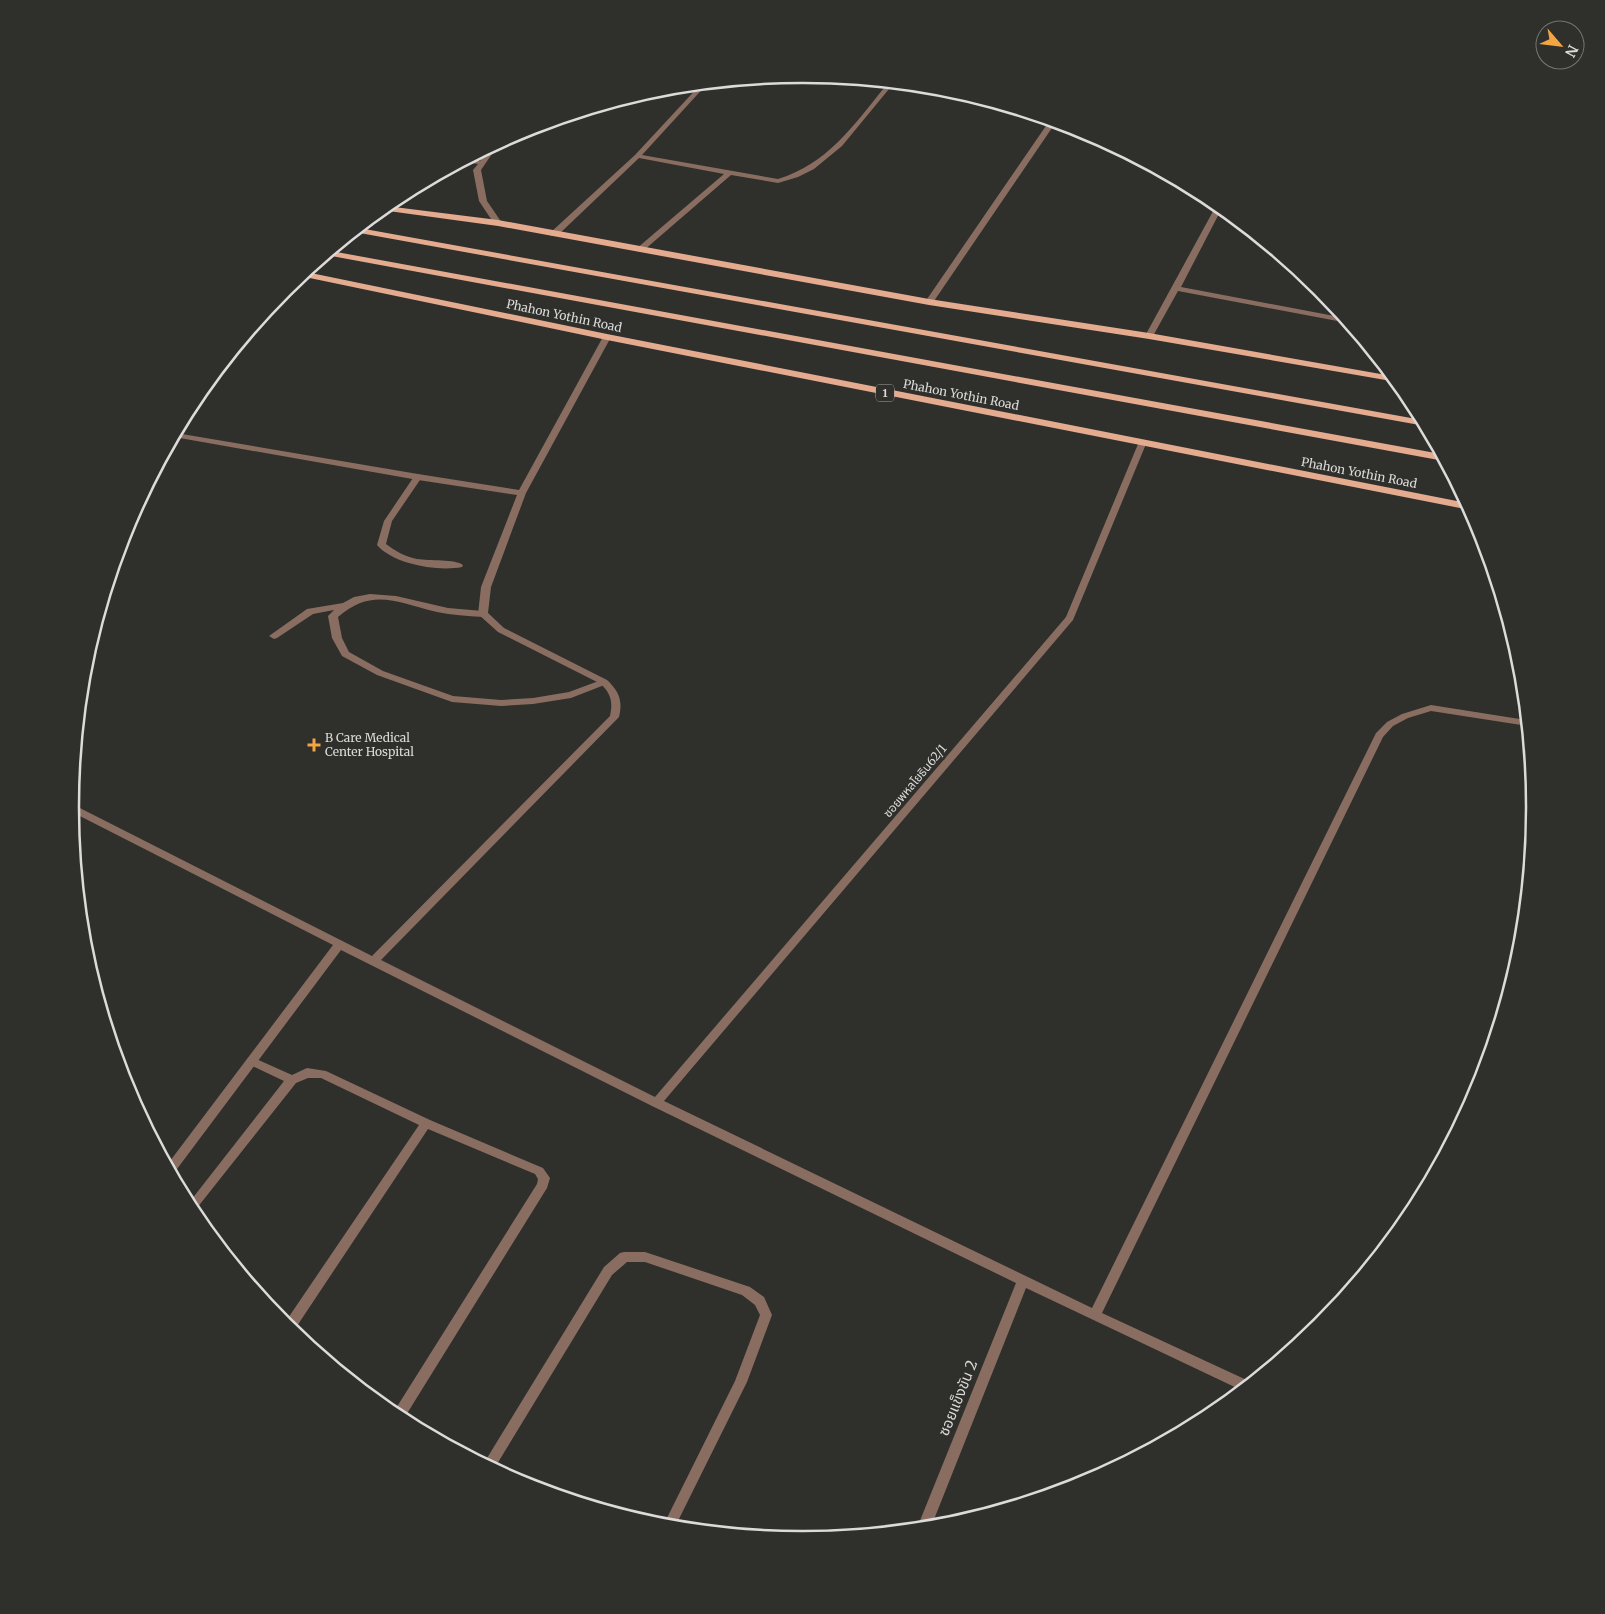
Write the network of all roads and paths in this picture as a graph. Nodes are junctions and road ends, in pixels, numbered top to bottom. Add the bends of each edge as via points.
1 (886, 89) dead end
2 (698, 91) edge
3 (1050, 127) edge
4 (487, 156) edge
5 (637, 156) junction
6 (475, 162) edge
7 (482, 163) junction
8 (728, 174) junction
9 (394, 209) edge
10 (1215, 213) edge
11 (498, 223) junction
12 (364, 231) edge
13 (554, 234) junction
14 (640, 249) junction
15 (336, 254) edge
16 (311, 276) edge
17 (1176, 288) junction
18 (929, 302) junction
19 (1337, 319) edge
20 (1149, 336) junction
21 (607, 337) junction
22 (1386, 378) edge
23 (1414, 421) edge
24 (182, 436) edge
25 (1142, 444) junction
26 (1435, 457) edge
27 (418, 477) junction
28 (522, 493) junction
29 (1460, 505) edge
30 (459, 565) dead end
31 (343, 606) junction
32 (483, 614) junction
33 (274, 636) dead end
34 (604, 682) junction
35 (1521, 722) edge
36 (79, 811) edge
37 (339, 945) junction
38 (374, 961) junction
39 (252, 1061) junction
40 (292, 1080) junction
41 (656, 1103) junction
42 (426, 1123) junction
43 (174, 1165) edge
44 (197, 1202) edge
45 (1023, 1280) junction
46 (1095, 1315) junction
47 (293, 1321) edge
48 (1240, 1383) edge
49 (402, 1410) edge
50 (492, 1461) edge
51 (673, 1519) edge
52 (927, 1520) edge

1 - 8 street via 842,142 795,178 778,181
2 - 5 street
3 - 18 street
4 - 7 street
5 - 8 street
5 - 13 street
6 - 7 street
7 - 11 street via 477,170 484,201
8 - 14 street
9 - 11 main road
10 - 17 street
11 - 13 main road
12 - 23 main road
13 - 14 main road
14 - 18 main road
15 - 26 main road, Phahon Yothin Road
16 - 21 main road, Phahon Yothin Road / 1
17 - 19 street
17 - 20 street
18 - 20 main road
20 - 22 main road
21 - 25 main road, Phahon Yothin Road / 1
21 - 28 street
24 - 27 street
25 - 29 main road, Phahon Yothin Road / 1
25 - 41 street, ซอยพหลโยธิน62/1 via 1070,618
27 - 28 street
27 - 30 street via 388,521 381,546 414,563
28 - 32 street via 486,587
31 - 32 street via 367,596 391,596 437,609
31 - 33 street via 310,611
31 - 34 street via 333,616 337,638 345,654 380,673 452,699 533,702 571,695
32 - 34 street via 501,630
34 - 38 street via 614,692 618,703 614,717
35 - 46 street via 1431,708 1405,716 1390,724 1380,735
36 - 37 street
37 - 38 street
37 - 39 street
38 - 41 street
39 - 40 street
39 - 43 street
40 - 42 street via 308,1073 322,1074
40 - 44 street
41 - 45 street
42 - 47 street
42 - 49 street via 539,1171 544,1178 543,1185
45 - 46 street
45 - 52 street, ซอยแข็งขัน 2
46 - 48 street
50 - 51 street via 608,1271 624,1257 645,1257 689,1270 746,1291 760,1300 766,1315 741,1382

